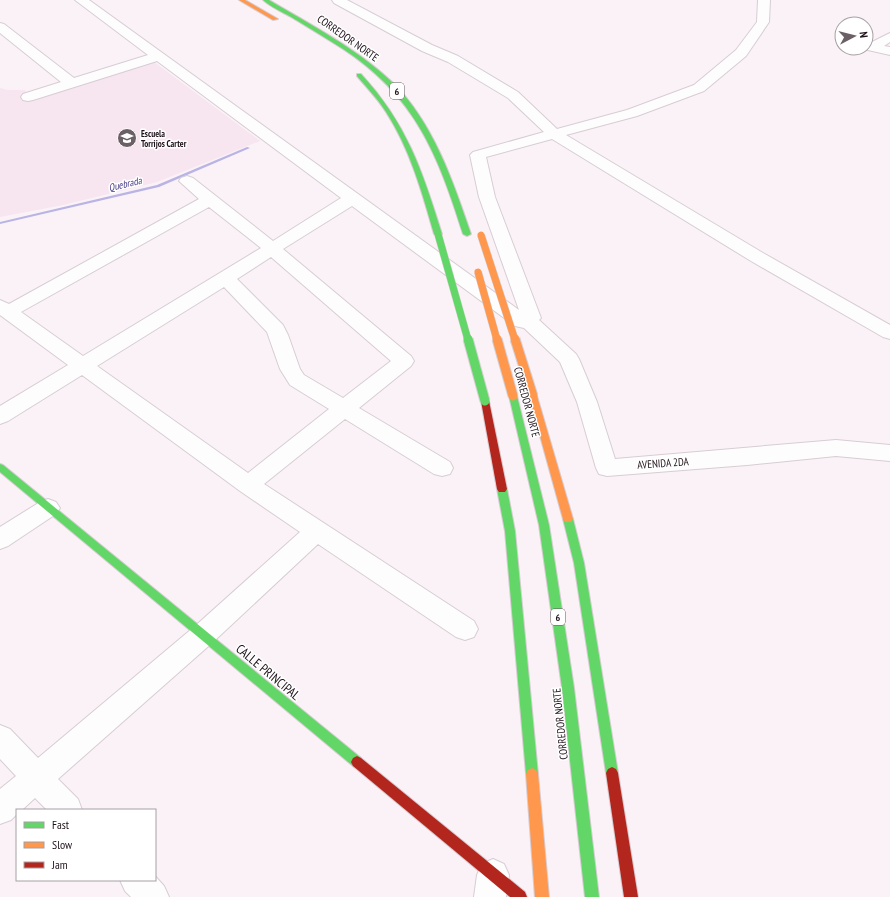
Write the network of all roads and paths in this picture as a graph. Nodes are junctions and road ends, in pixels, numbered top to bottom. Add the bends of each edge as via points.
1 (81, 0) edge
2 (242, 0) edge
3 (265, 0) edge
4 (338, 0) edge
5 (764, 0) edge
6 (282, 23) dead end
7 (0, 26) edge
8 (890, 37) edge
9 (890, 51) edge
10 (158, 57) junction
11 (353, 69) dead end
12 (72, 84) junction
13 (28, 97) dead end
14 (555, 135) junction
15 (187, 181) dead end
16 (455, 197) junction
17 (351, 199) junction
18 (209, 200) junction
19 (468, 237) dead end
20 (272, 249) junction
21 (476, 263) dead end
22 (226, 278) junction
23 (4, 309) edge
24 (528, 321) junction
25 (890, 334) edge
26 (82, 366) junction
27 (344, 408) junction
28 (0, 416) edge
29 (890, 453) edge
30 (0, 467) edge
31 (442, 468) dead end
32 (248, 485) junction
33 (48, 508) junction
34 (317, 531) junction
35 (0, 539) edge
36 (464, 629) dead end
37 (204, 635) junction
38 (0, 739) edge
39 (35, 778) junction
40 (0, 809) edge
41 (66, 809) edge
42 (137, 881) edge
43 (491, 886) edge
44 (152, 897) edge
45 (520, 897) edge
46 (542, 897) edge
47 (592, 897) edge
48 (631, 897) edge

1 - 10 street
2 - 6 main road
3 - 16 main road, CORREDOR NORTE / 6 via 306,23 367,64 396,90 421,124 441,161
4 - 14 street via 427,48 454,59 513,95
5 - 14 street via 764,22 741,54 699,88 632,113
7 - 12 street
8 - 9 street via 873,47
10 - 12 street
10 - 17 street
11 - 46 main road, CORREDOR NORTE / 6, bridge via 380,96 400,128 416,163 485,401 510,531
12 - 13 street
14 - 24 street via 478,156 487,197 530,313 531,318
14 - 25 street
15 - 18 street
16 - 19 main road, CORREDOR NORTE / 6
16 - 48 main road, bridge via 477,228 533,396 564,502 579,564
17 - 20 street
17 - 24 street via 522,322
18 - 20 street
18 - 23 street
20 - 22 street
20 - 27 street via 404,361
21 - 47 main road, CORREDOR NORTE / 6, bridge via 513,396 544,525 568,688
22 - 26 street
22 - 27 street via 276,329 290,372 297,380
23 - 26 street
24 - 29 street, AVENIDA 2DA via 569,359 587,402 607,468 836,448
26 - 28 street
26 - 32 street
27 - 31 street
27 - 32 street
30 - 33 main road, CALLE PRINCIPAL
32 - 34 street
33 - 35 street
33 - 37 main road, CALLE PRINCIPAL
34 - 36 street
34 - 37 street
37 - 39 street
37 - 43 main road, CALLE PRINCIPAL
38 - 39 street
39 - 40 street
39 - 41 street
42 - 44 street
43 - 45 main road, CALLE PRINCIPAL

